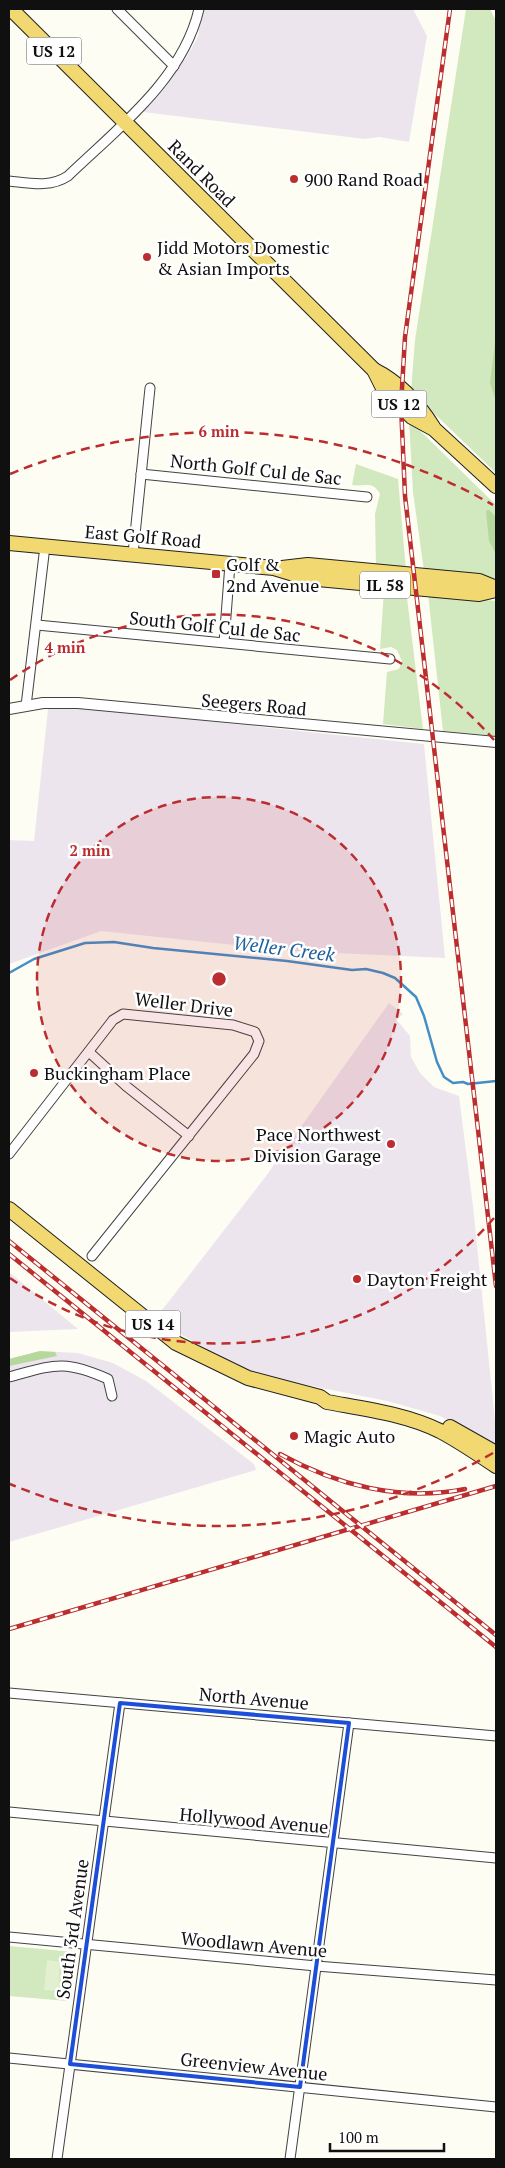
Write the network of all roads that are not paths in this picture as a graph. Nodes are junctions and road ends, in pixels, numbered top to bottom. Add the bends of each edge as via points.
1 (12, 9) edge
2 (118, 9) edge
3 (199, 9) edge
4 (174, 66) junction
5 (124, 122) junction
6 (9, 181) edge
7 (150, 388) dead end
8 (142, 474) junction
9 (496, 486) edge
10 (367, 497) dead end
11 (9, 542) edge
12 (45, 546) junction
13 (133, 554) junction
14 (230, 564) junction
15 (496, 589) edge
16 (37, 625) junction
17 (224, 642) junction
18 (390, 659) dead end
19 (26, 706) junction
20 (9, 709) edge
21 (496, 742) edge
22 (89, 1052) junction
23 (189, 1136) junction
24 (9, 1154) edge
25 (9, 1209) edge
26 (92, 1256) dead end
27 (9, 1377) edge
28 (112, 1396) dead end
29 (320, 1397) junction
30 (496, 1453) edge
31 (496, 1466) edge
32 (9, 1693) edge
33 (120, 1703) junction
34 (349, 1723) junction
35 (496, 1736) edge
36 (9, 1812) edge
37 (103, 1822) junction
38 (332, 1844) junction
39 (496, 1858) edge
40 (9, 1938) edge
41 (86, 1945) junction
42 (316, 1966) junction
43 (496, 1980) edge
44 (9, 2058) edge
45 (70, 2064) junction
46 (300, 2087) junction
47 (496, 2107) edge
48 (57, 2159) edge
49 (290, 2159) edge

1 - 5 main road, Rand Road / US 12
2 - 4 street
3 - 4 street
4 - 5 street
5 - 6 street via 61,181 43,184
5 - 9 main road, Rand Road / US 12 via 370,366 383,388 412,416 434,428
7 - 8 street
8 - 10 street, North Golf Cul de Sac
8 - 13 street
11 - 12 main road, East Golf Road / IL 58
12 - 13 main road, East Golf Road / IL 58
12 - 16 street
13 - 14 main road, East Golf Road / IL 58
14 - 15 main road, East Golf Road / IL 58 via 274,568 308,565 480,581
14 - 17 street
16 - 17 street, South Golf Cul de Sac
16 - 19 street
17 - 18 street, South Golf Cul de Sac
19 - 20 street, Seegers Road
19 - 21 street, Seegers Road via 52,702 84,704
22 - 23 street
22 - 23 street, Weller Drive via 113,1020 123,1014 233,1025 255,1032 259,1042 254,1054
22 - 24 street
23 - 26 street
25 - 29 main road, US 14 via 176,1343 248,1378
27 - 28 street via 55,1365 72,1365 108,1379
29 - 30 main road, US 14 via 329,1394 411,1411 442,1423
29 - 31 main road, US 14 via 327,1402 389,1413 440,1431
32 - 33 street, North Avenue
33 - 34 street, North Avenue
33 - 37 street, South 3rd Avenue
34 - 35 street, North Avenue
34 - 38 street
36 - 37 street, Hollywood Avenue
37 - 38 street, Hollywood Avenue
37 - 41 street, South 3rd Avenue
38 - 39 street, Hollywood Avenue
38 - 42 street
40 - 41 street, Woodlawn Avenue
41 - 42 street, Woodlawn Avenue
41 - 45 street, South 3rd Avenue
42 - 43 street, Woodlawn Avenue
42 - 46 street
44 - 45 street, Greenview Avenue
45 - 46 street, Greenview Avenue
45 - 48 street, South 3rd Avenue
46 - 47 street, Greenview Avenue
46 - 49 street

